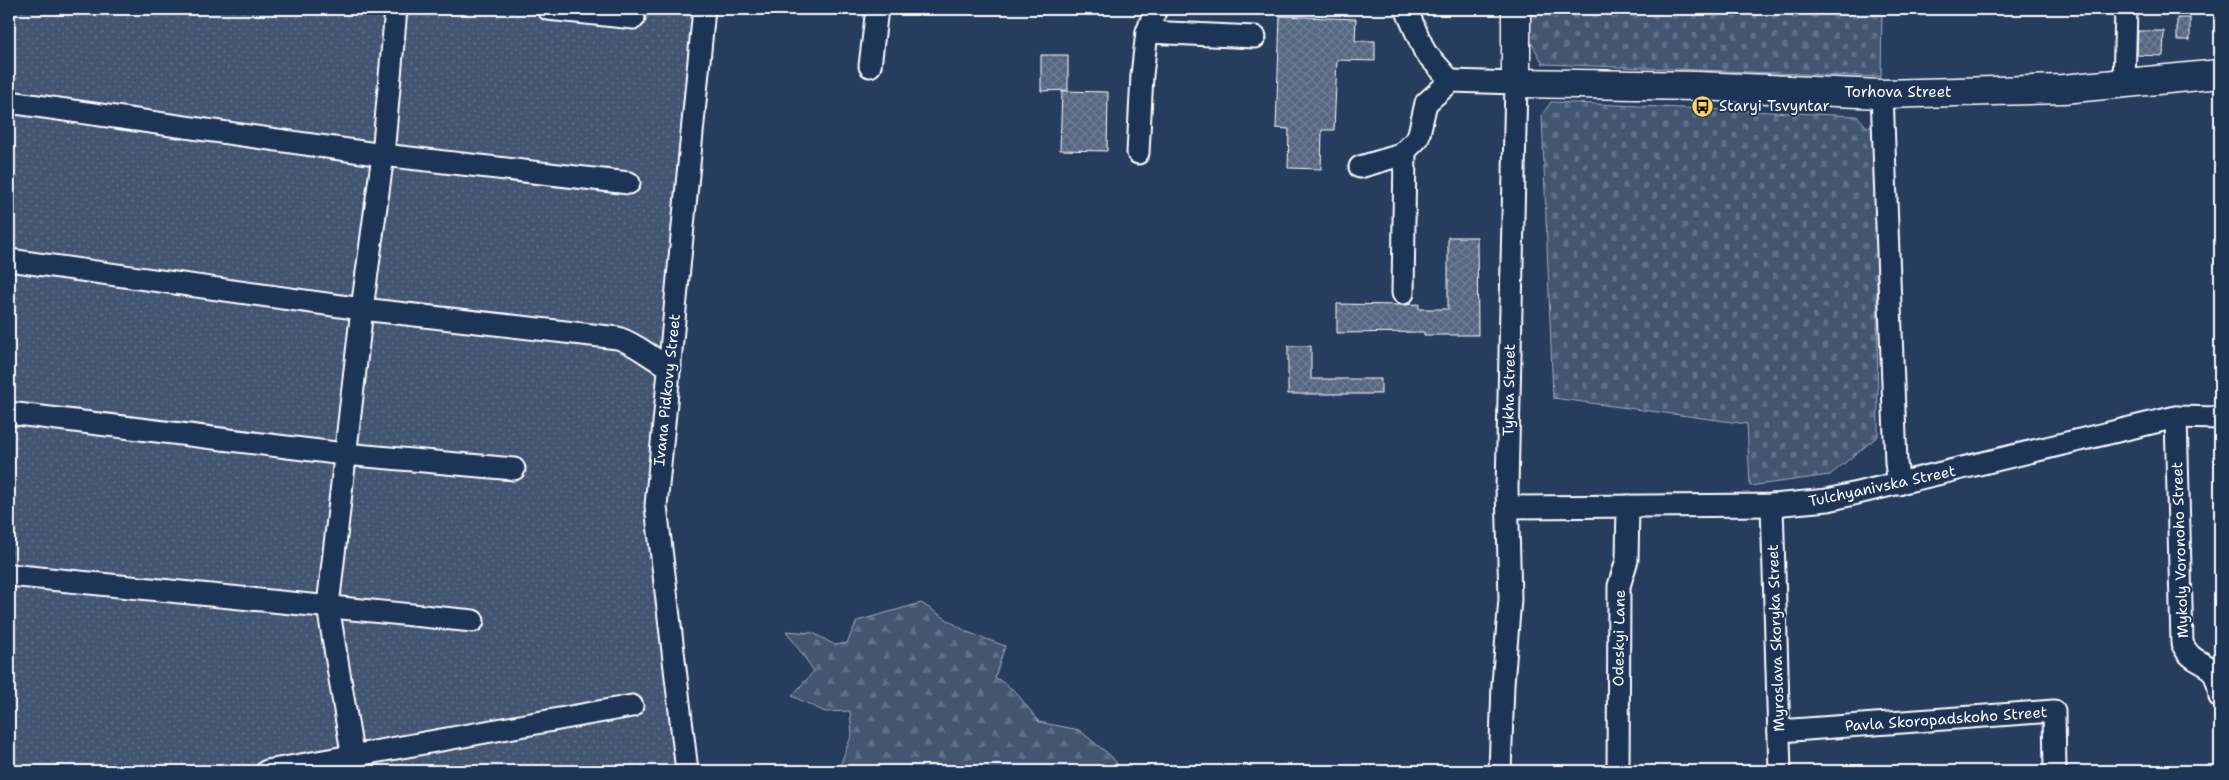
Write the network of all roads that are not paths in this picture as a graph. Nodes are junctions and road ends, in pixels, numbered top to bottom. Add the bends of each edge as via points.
1 (396, 9) edge
2 (548, 9) edge
3 (704, 9) edge
4 (876, 9) edge
5 (1156, 9) edge
6 (1406, 9) edge
7 (1516, 9) edge
8 (2126, 9) edge
9 (634, 18) dead end
10 (1147, 32) junction
11 (1255, 37) dead end
12 (870, 66) dead end
13 (2220, 74) edge
14 (1451, 81) junction
15 (1516, 84) junction
16 (2124, 85) junction
17 (1882, 94) junction
18 (9, 102) edge
19 (1405, 151) junction
20 (1138, 153) dead end
21 (383, 155) junction
22 (1360, 167) dead end
23 (628, 183) dead end
24 (9, 260) edge
25 (1403, 293) dead end
26 (362, 309) junction
27 (670, 366) junction
28 (9, 413) edge
29 (2176, 417) junction
30 (2220, 418) edge
31 (344, 454) junction
32 (514, 469) dead end
33 (1899, 484) junction
34 (1772, 505) junction
35 (1628, 506) junction
36 (1508, 507) junction
37 (9, 575) edge
38 (328, 606) junction
39 (474, 621) dead end
40 (2220, 697) edge
41 (632, 706) dead end
42 (1779, 730) junction
43 (354, 763) edge
44 (267, 771) edge
45 (687, 771) edge
46 (1500, 771) edge
47 (1618, 771) edge
48 (1780, 771) edge
49 (2055, 771) edge

1 - 21 street
2 - 9 street
3 - 27 street, Ivana Pidkovy Street
4 - 12 street
5 - 10 street
6 - 14 street via 1425,52
7 - 15 main road, Tykha Street
8 - 16 street
10 - 11 street
10 - 20 street
13 - 16 main road, Torhova Street
14 - 15 street
14 - 19 street via 1426,103 1418,138
15 - 17 main road, Torhova Street via 1697,86
15 - 36 street, Tykha Street
16 - 17 main road, Torhova Street
17 - 33 street
18 - 21 street
19 - 22 street
19 - 25 street
21 - 23 street
21 - 26 street
24 - 26 street
26 - 27 street via 618,338 634,343 659,362
26 - 31 street
27 - 45 street, Ivana Pidkovy Street via 656,506
28 - 31 street
29 - 30 street, Tulchyanivska Street
29 - 33 street, Tulchyanivska Street
29 - 40 street, Mykoly Voronoho Street via 2182,643 2190,656 2211,668 2216,675
31 - 32 street
31 - 38 street
33 - 34 street, Tulchyanivska Street via 1809,503
34 - 35 street, Tulchyanivska Street
34 - 42 street, Myroslava Skoryka Street
35 - 36 street, Tulchyanivska Street
35 - 47 street, Odeskyi Lane via 1627,560 1619,586
36 - 46 street, Tykha Street via 1510,599 1502,693
37 - 38 street
38 - 39 street
38 - 43 street
41 - 43 street
42 - 48 street, Myroslava Skoryka Street
42 - 49 street, Pavla Skoropadskoho Street via 2054,711
43 - 44 street

